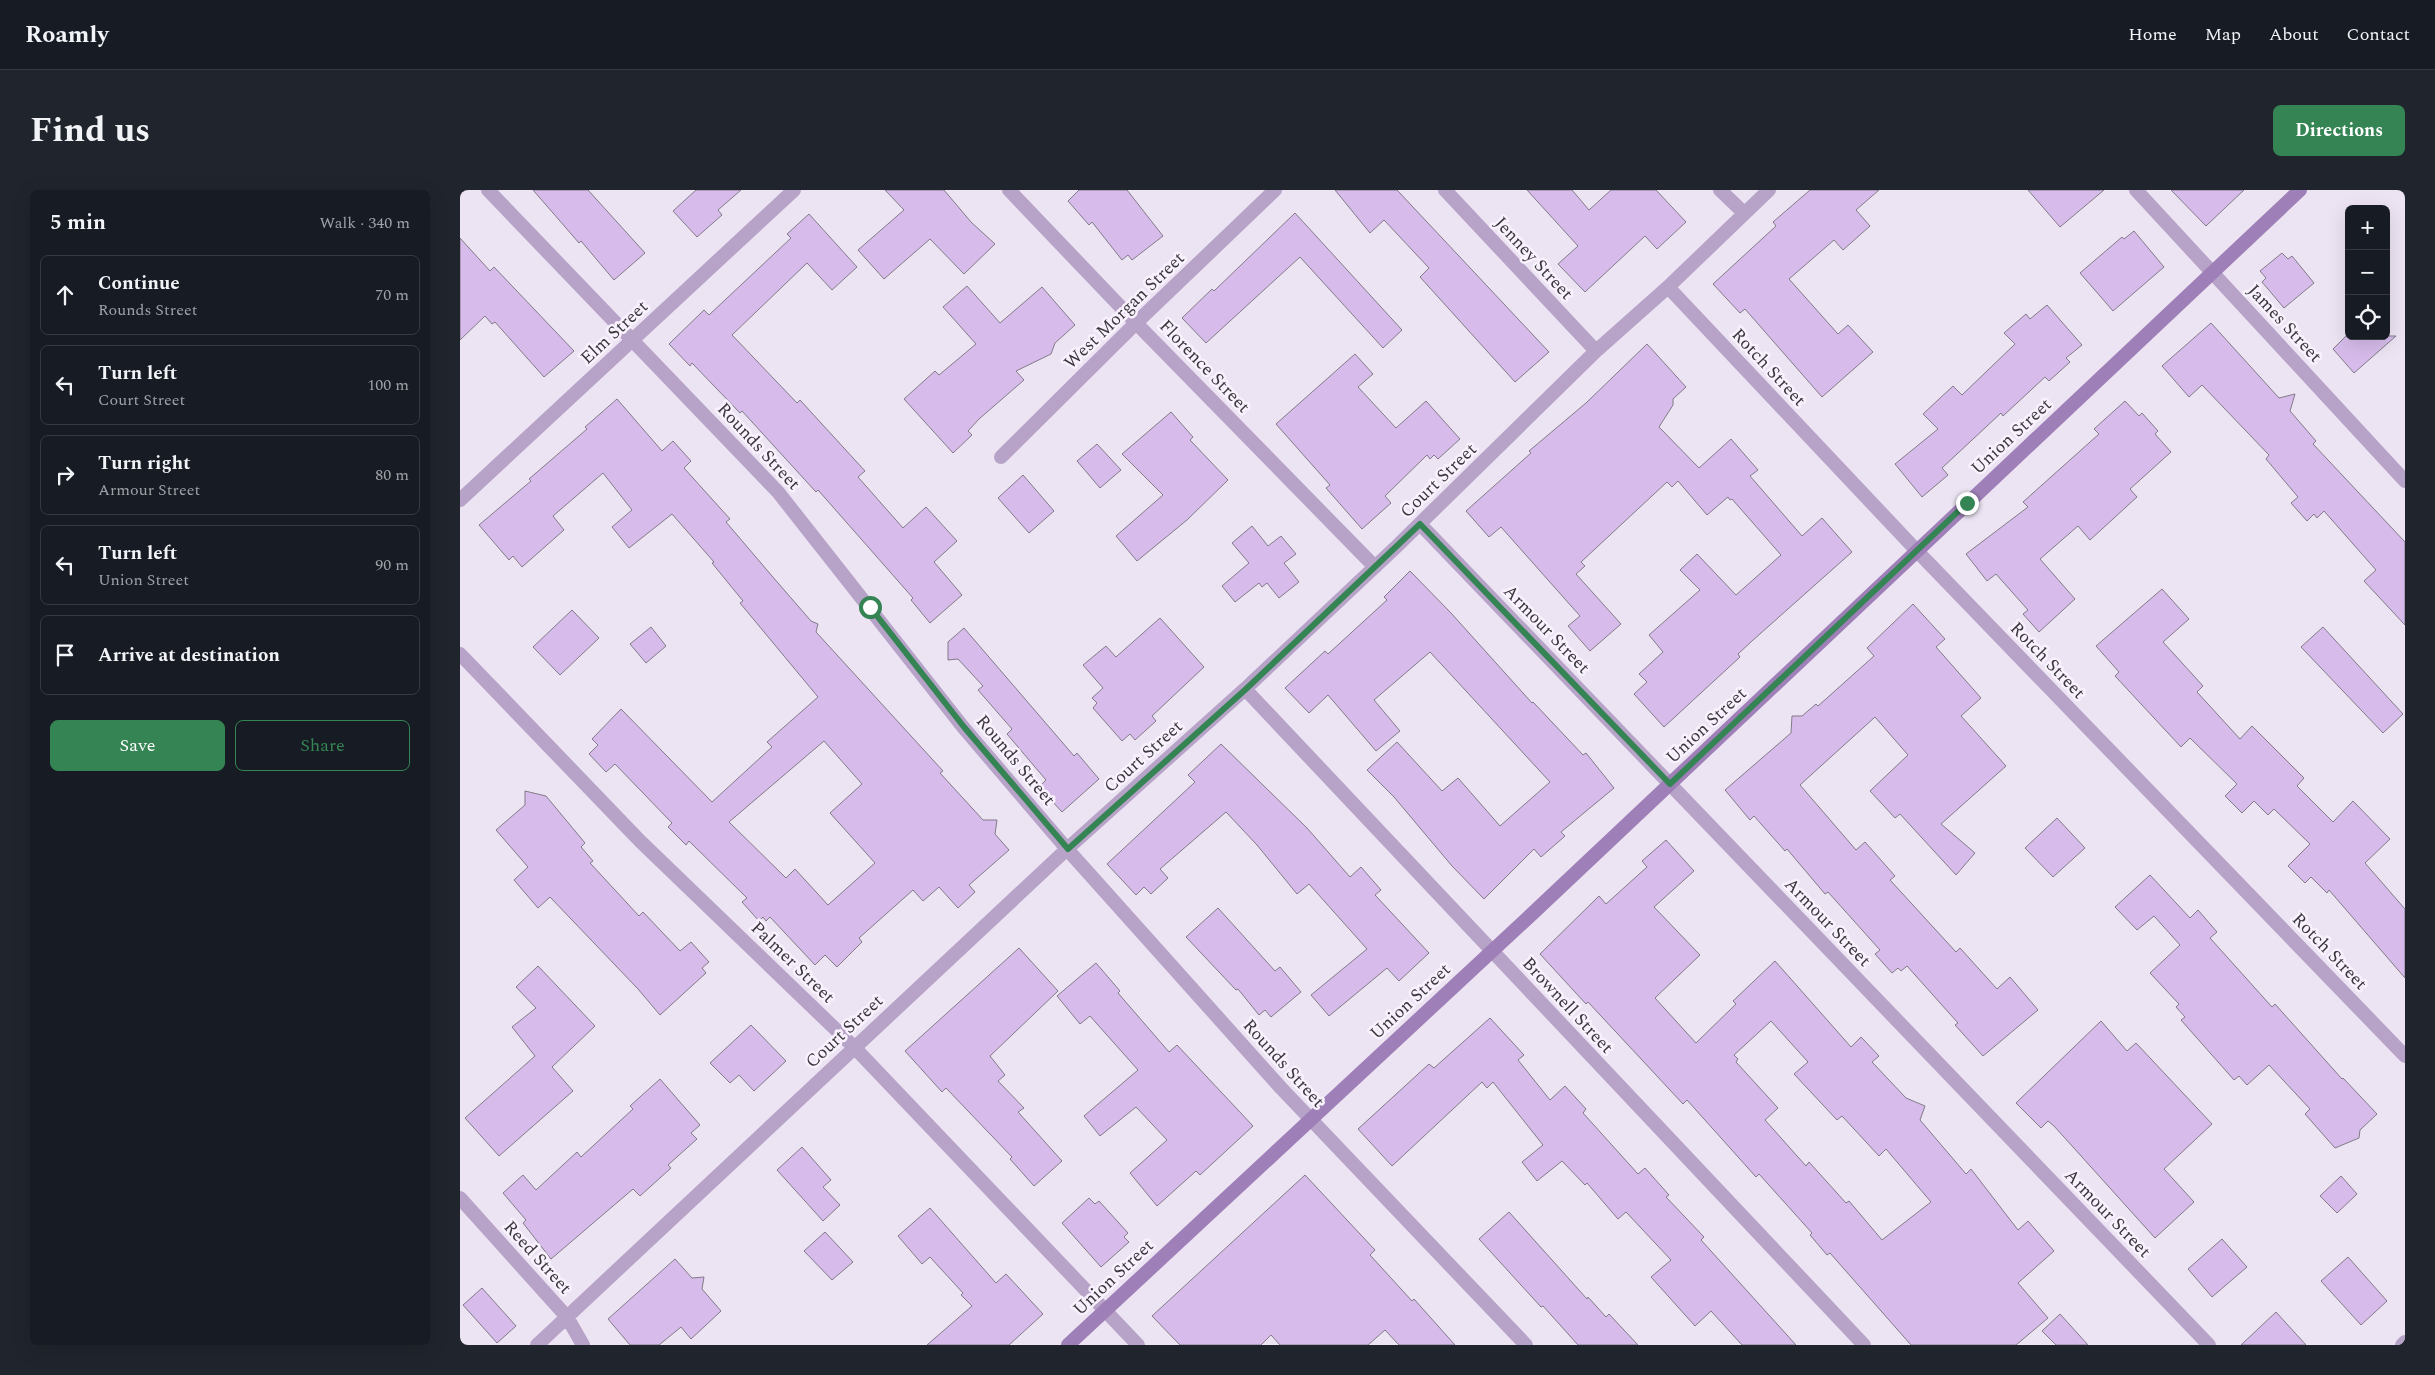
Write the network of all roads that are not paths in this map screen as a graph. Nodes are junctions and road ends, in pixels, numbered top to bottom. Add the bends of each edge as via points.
1 (488, 190) edge
2 (794, 190) edge
3 (1009, 190) edge
4 (1275, 190) edge
5 (1445, 190) edge
6 (1720, 190) edge
7 (1769, 190) edge
8 (2136, 190) edge
9 (2300, 190) edge
10 (1744, 213) junction
11 (2213, 272) junction
12 (1668, 287) junction
13 (1136, 323) junction
14 (634, 340) junction
15 (1596, 351) junction
16 (1001, 457) dead end
17 (2405, 481) edge
18 (460, 500) edge
19 (1420, 524) junction
20 (1917, 551) junction
21 (1375, 567) junction
22 (460, 654) edge
23 (1246, 689) junction
24 (1670, 784) junction
25 (1068, 849) junction
26 (1491, 951) junction
27 (854, 1047) junction
28 (2405, 1056) edge
29 (1310, 1120) junction
30 (460, 1198) edge
31 (1105, 1309) junction
32 (567, 1317) junction
33 (2405, 1342) edge
34 (537, 1345) edge
35 (583, 1345) edge
36 (1068, 1345) edge
37 (1138, 1345) edge
38 (1526, 1345) edge
39 (1864, 1345) edge
40 (2209, 1345) edge
41 (2402, 1345) edge

1 - 14 street, Rounds Street
2 - 14 street, Elm Street
3 - 13 street, Florence Street
4 - 13 street, West Morgan Street
5 - 15 street, Jenney Street
6 - 10 street
7 - 10 street, Court Street
8 - 11 street, James Street
9 - 11 main road, Union Street
10 - 12 street, Court Street
11 - 17 street, James Street
11 - 20 main road, Union Street
12 - 15 street, Court Street
12 - 20 street, Rotch Street
13 - 16 street, West Morgan Street
13 - 21 street, Florence Street
14 - 18 street, Elm Street
14 - 25 street, Rounds Street via 778,492 964,727
15 - 19 street, Court Street
19 - 21 street, Court Street
19 - 24 street, Armour Street
20 - 24 main road, Union Street
20 - 28 street, Rotch Street
21 - 23 street, Court Street
22 - 27 street, Palmer Street via 640,841
23 - 25 street, Court Street
23 - 26 street, Brownell Street
24 - 26 main road, Union Street
24 - 40 street, Armour Street
25 - 27 street, Court Street
25 - 29 street, Rounds Street
26 - 29 main road, Union Street
26 - 39 street, Brownell Street
27 - 31 street, Palmer Street
27 - 32 street, Court Street
29 - 31 main road, Union Street
29 - 38 street, Rounds Street
30 - 32 street, Reed Street
31 - 36 main road, Union Street
31 - 37 street, Palmer Street
32 - 34 street, Court Street
32 - 35 street, Reed Street
33 - 41 street

